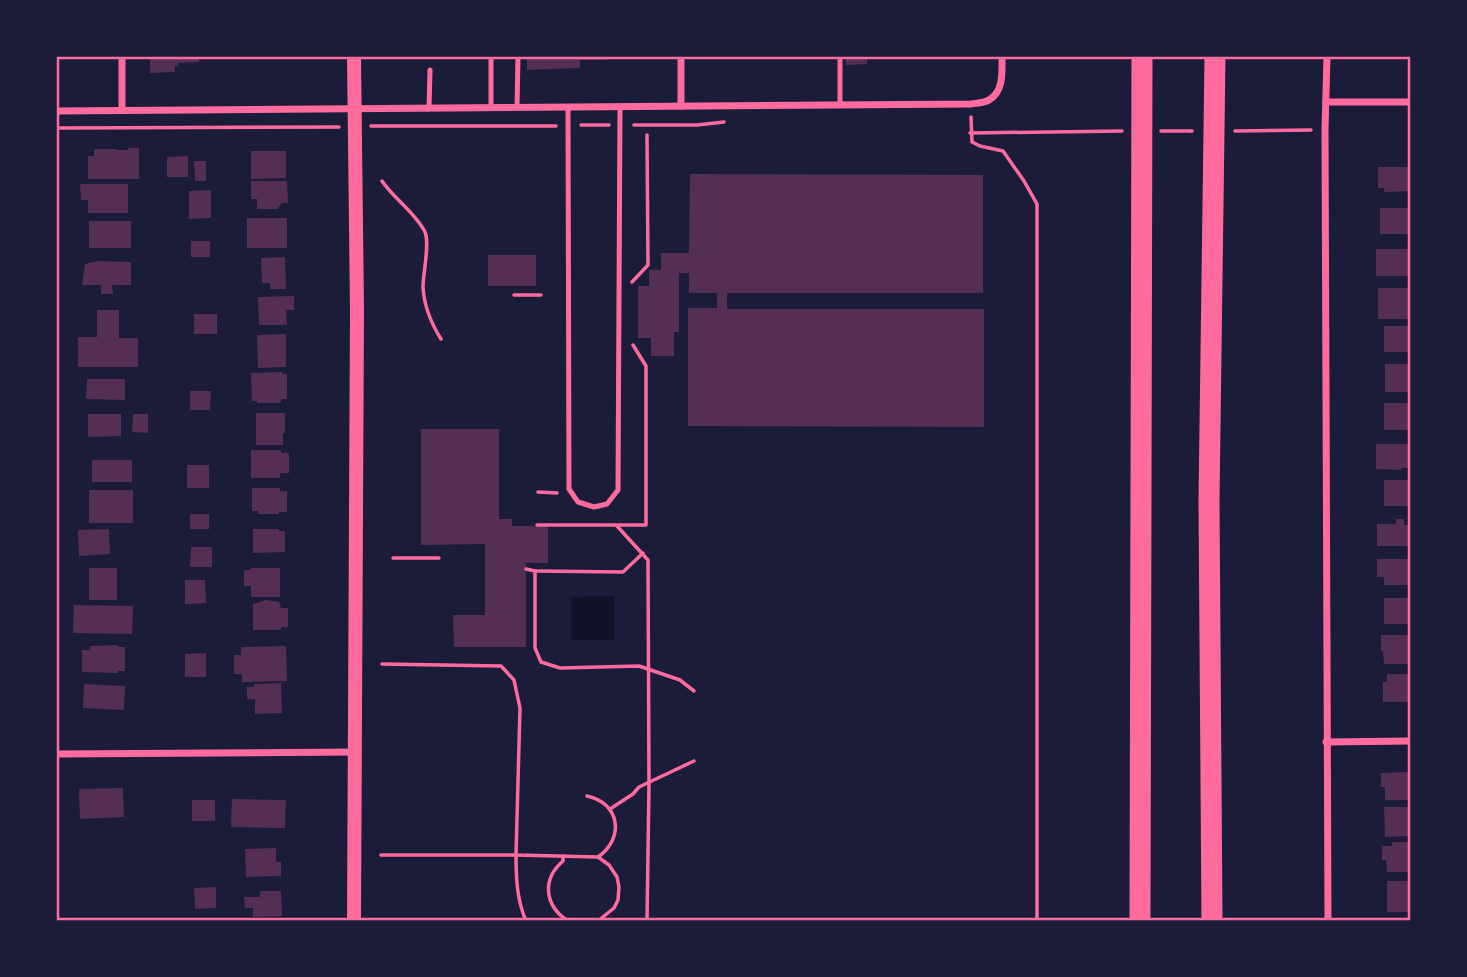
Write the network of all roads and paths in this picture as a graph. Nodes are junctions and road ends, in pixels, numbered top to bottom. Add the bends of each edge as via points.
1 (122, 56) edge
2 (354, 56) edge
3 (491, 56) edge
4 (518, 56) edge
5 (681, 56) edge
6 (840, 56) edge
7 (1002, 56) edge
8 (1142, 56) edge
9 (1215, 56) edge
10 (1327, 56) edge
11 (430, 70) dead end
12 (1326, 102) junction
13 (1411, 102) edge
14 (840, 105) junction
15 (620, 106) junction
16 (681, 106) junction
17 (491, 108) junction
18 (517, 108) junction
19 (568, 108) junction
20 (429, 109) junction
21 (122, 110) junction
22 (355, 110) junction
23 (56, 111) edge
24 (733, 121) dead end
25 (569, 125) junction
26 (619, 125) junction
27 (390, 126) dead end
28 (317, 127) dead end
29 (56, 128) edge
30 (1132, 131) dead end
31 (1160, 131) dead end
32 (1201, 131) dead end
33 (1228, 131) dead end
34 (1308, 131) dead end
35 (647, 135) dead end
36 (382, 180) dead end
37 (632, 282) dead end
38 (514, 295) dead end
39 (541, 295) dead end
40 (441, 339) dead end
41 (631, 342) dead end
42 (537, 525) dead end
43 (617, 526) junction
44 (643, 553) junction
45 (393, 558) dead end
46 (439, 558) dead end
47 (526, 569) dead end
48 (535, 571) junction
49 (382, 664) dead end
50 (648, 668) junction
51 (694, 691) dead end
52 (1411, 741) edge
53 (1326, 742) junction
54 (355, 752) junction
55 (56, 754) edge
56 (694, 761) dead end
57 (649, 783) junction
58 (587, 796) dead end
59 (610, 809) junction
60 (382, 855) dead end
61 (516, 855) junction
62 (562, 856) junction
63 (598, 856) junction
64 (354, 921) edge
65 (526, 921) edge
66 (568, 921) edge
67 (598, 921) edge
68 (645, 921) edge
69 (1037, 921) edge
70 (1140, 921) edge
71 (1212, 921) edge
72 (1328, 921) edge

1 - 21 street
2 - 22 main road
3 - 17 lane
4 - 18 lane
5 - 16 street
6 - 14 lane
7 - 14 street via 1002,78 988,102
8 - 70 highway
9 - 71 highway via 1209,500
10 - 12 street
11 - 20 lane
12 - 13 street
12 - 53 street
14 - 16 street
15 - 16 street
15 - 19 street
15 - 26 lane
17 - 18 street
17 - 20 street
18 - 19 street
19 - 25 lane
20 - 22 street
21 - 22 street
21 - 23 street
22 - 54 main road
24 - 26 path
25 - 26 path
25 - 26 lane via 569,489 578,502 594,507 607,504 618,490
25 - 27 path
28 - 29 path
30 - 69 path via 970,133 972,142 1003,150 1037,204
31 - 32 path
33 - 34 path
35 - 37 path via 648,265
36 - 40 path via 426,234 423,288 428,318
38 - 39 path
41 - 43 path via 646,366 646,525
42 - 43 path
43 - 44 path
44 - 48 path via 623,572
44 - 50 path via 648,560
45 - 46 path
47 - 48 path
48 - 50 path via 535,648 541,662 560,667
49 - 61 path via 501,666 514,680 520,708
50 - 51 path via 680,680
50 - 57 path
52 - 53 street
53 - 72 street
54 - 55 street
54 - 64 main road
56 - 57 path
57 - 59 path
57 - 68 path
58 - 59 path
59 - 63 path via 616,829 606,851
60 - 61 path
61 - 62 path
61 - 65 path via 519,906
62 - 63 path
62 - 66 path via 548,890 553,908
63 - 67 path via 609,865 619,887 614,908

